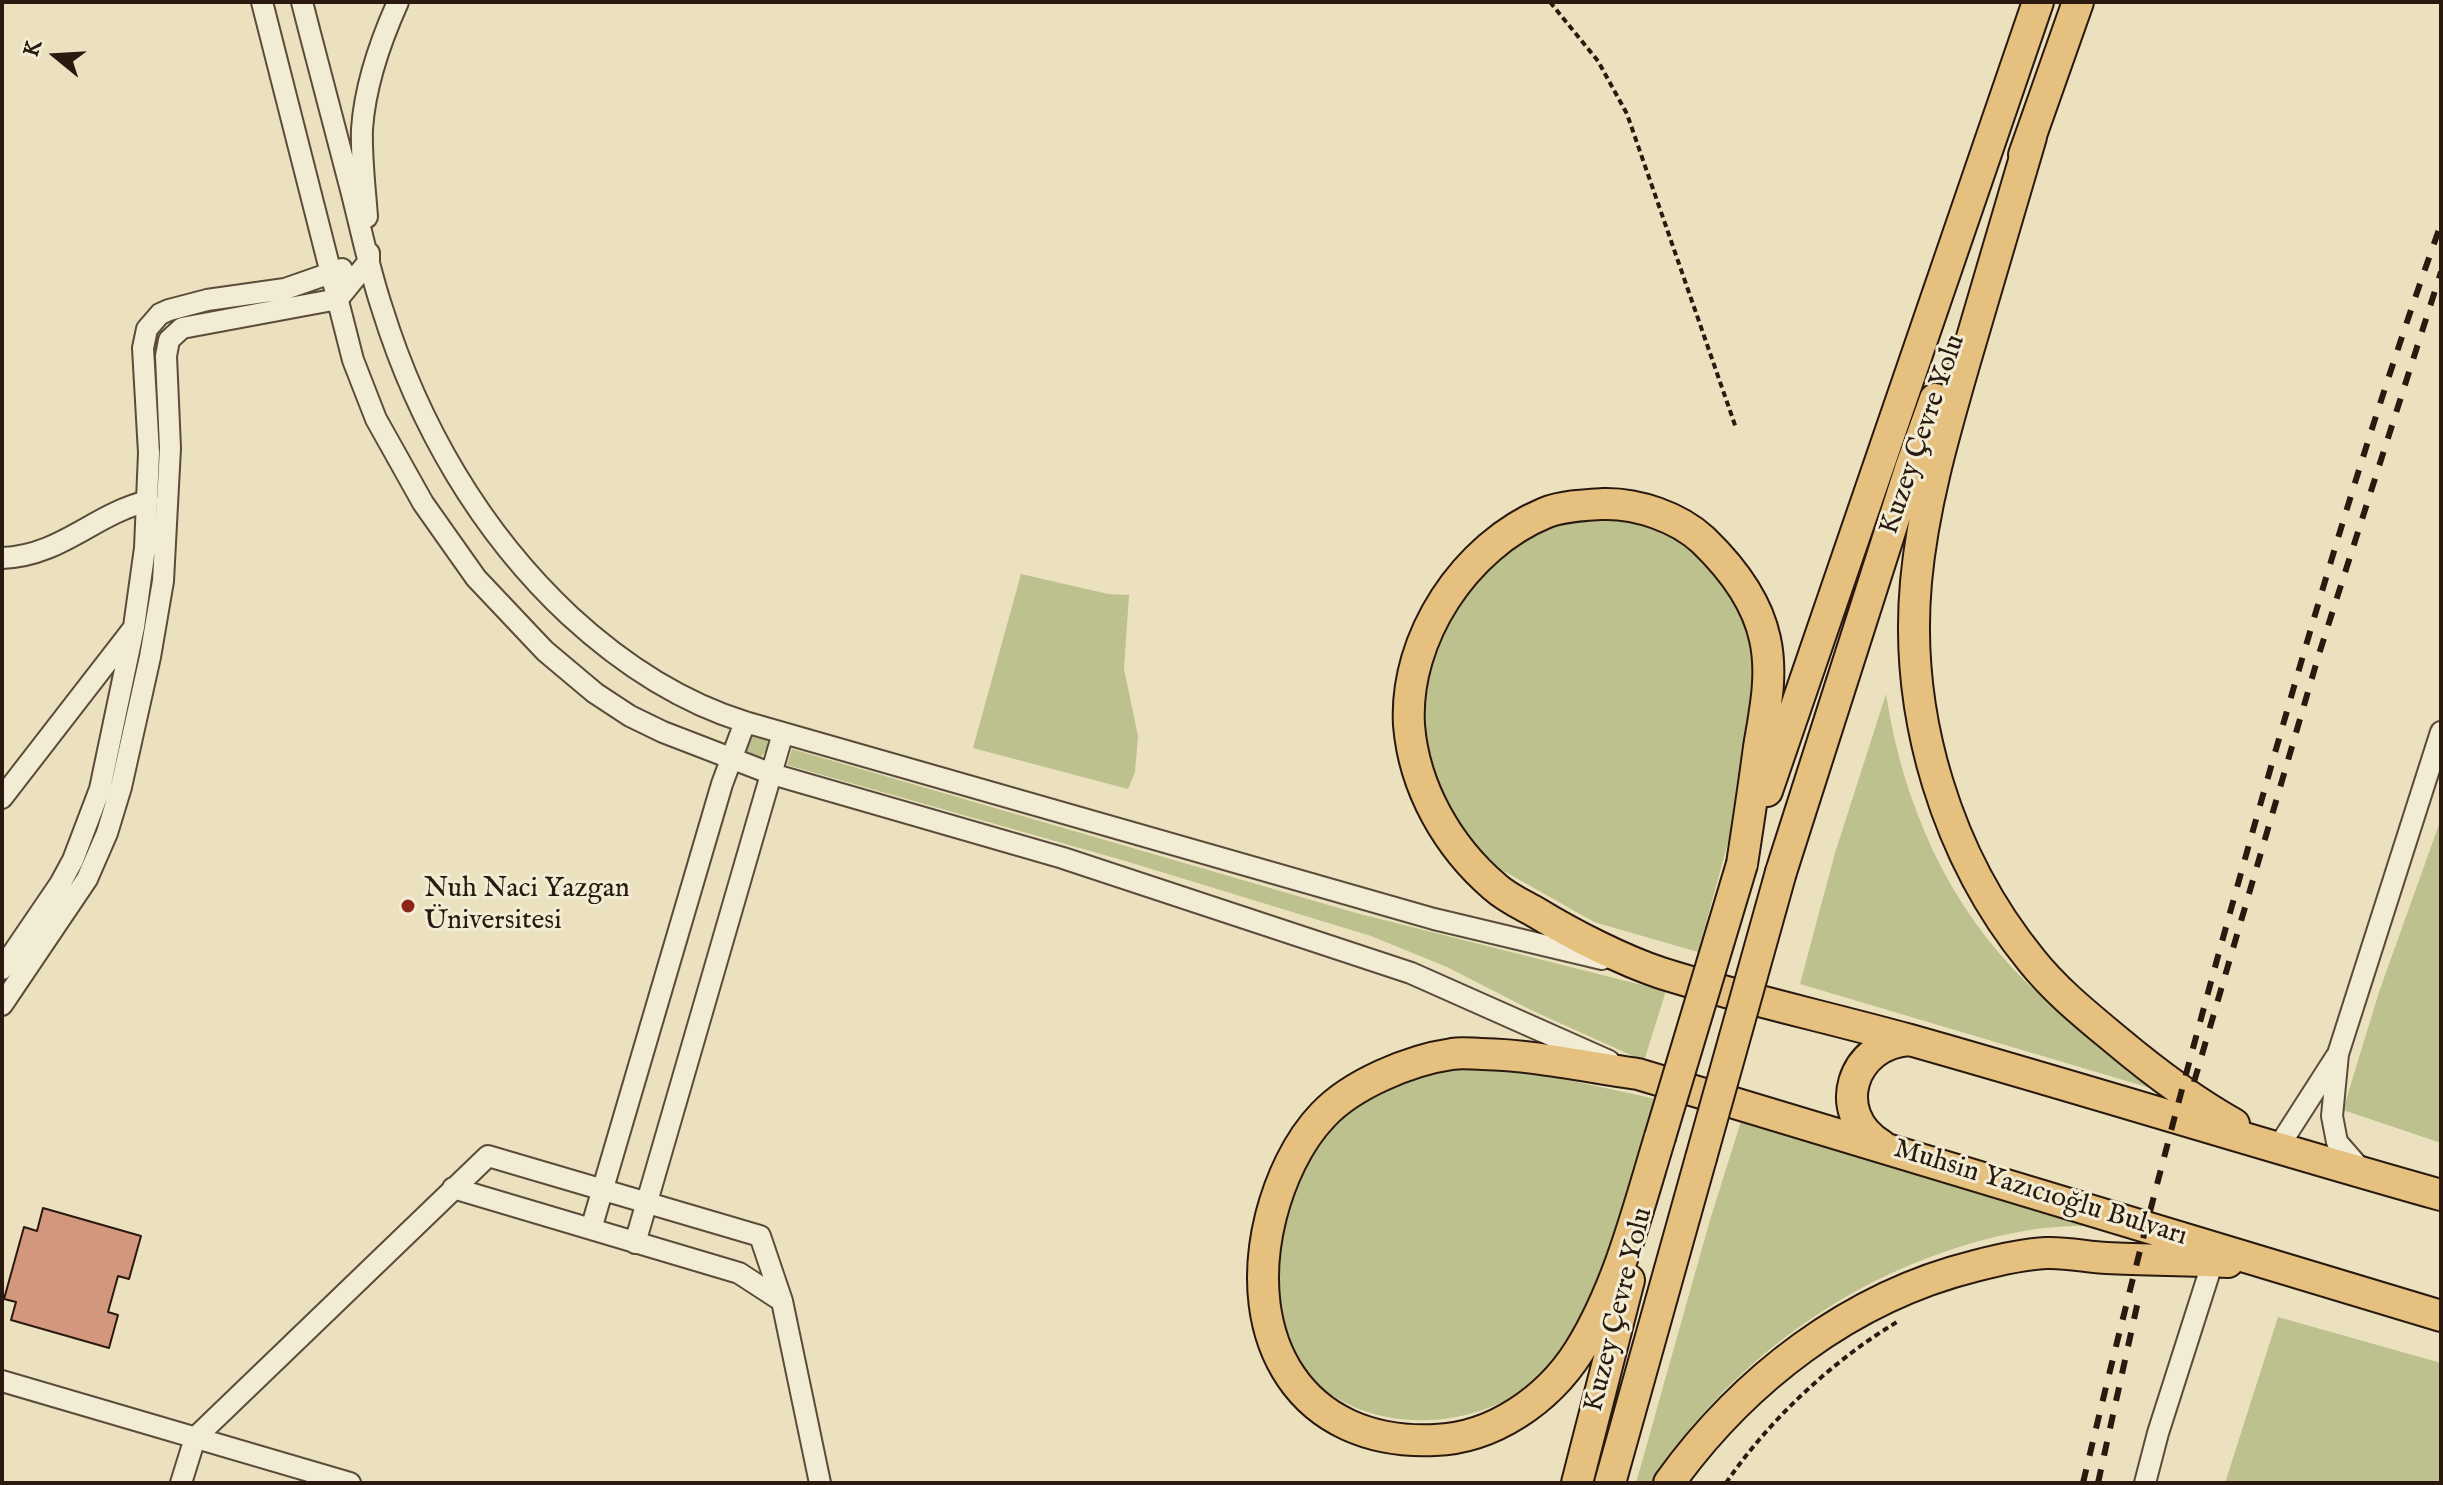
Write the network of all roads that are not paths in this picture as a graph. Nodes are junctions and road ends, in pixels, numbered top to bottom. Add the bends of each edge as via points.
1 (262, 2) edge
2 (302, 2) edge
3 (398, 2) edge
4 (2038, 2) edge
5 (2078, 2) edge
6 (2031, 137) junction
7 (369, 261) junction
8 (331, 273) junction
9 (338, 299) junction
10 (148, 501) junction
11 (2, 558) edge
12 (134, 627) junction
13 (745, 722) junction
14 (2441, 732) edge
15 (783, 733) junction
16 (731, 758) junction
17 (772, 774) junction
18 (2, 798) edge
19 (1742, 864) junction
20 (2, 969) edge
21 (1657, 972) junction
22 (2, 1005) edge
23 (1910, 1040) junction
24 (2338, 1054) junction
25 (1638, 1074) junction
26 (1660, 1137) junction
27 (1884, 1147) junction
28 (2277, 1149) junction
29 (2365, 1173) junction
30 (453, 1188) junction
31 (602, 1189) junction
32 (2441, 1195) edge
33 (648, 1203) junction
34 (591, 1229) junction
35 (635, 1243) junction
36 (2213, 1261) junction
37 (2270, 1263) junction
38 (782, 1301) junction
39 (2441, 1316) edge
40 (2, 1381) edge
41 (195, 1438) junction
42 (181, 1483) edge
43 (350, 1483) edge
44 (820, 1483) edge
45 (1577, 1483) edge
46 (1610, 1483) edge
47 (1669, 1483) edge
48 (2145, 1483) edge

1 - 8 street
2 - 7 street
3 - 7 street via 378,52 362,131
4 - 19 highway, Kuzey Çevre Yolu
5 - 6 highway, Kuzey Çevre Yolu
6 - 28 highway via 1937,457 1925,520 1914,644 1927,743 1957,838 1978,882 2033,963 2163,1079
6 - 46 highway, Kuzey Çevre Yolu, bridge via 1910,469 1781,872
7 - 8 street
7 - 9 street
7 - 13 street via 402,366 429,427 459,481 513,556 557,604 631,666 695,703
8 - 9 street
8 - 10 street via 285,289 169,310 153,321 143,348
9 - 16 street via 353,360 376,419 423,503 476,578 545,651 595,693 663,732
9 - 22 street via 182,328 169,340 163,581 121,787 87,879
10 - 11 street via 118,510 50,549
10 - 12 street
12 - 18 street
12 - 20 street via 100,789 84,837 60,884
13 - 15 street
13 - 16 street
14 - 24 street
15 - 17 street
15 - 21 street via 1434,919
16 - 17 street
16 - 31 street
17 - 25 street via 1063,858 1411,973
17 - 33 street
19 - 21 highway via 1769,680 1765,637 1749,597 1725,562 1695,533 1623,504 1548,512 1486,550 1437,610 1422,647 1409,726 1421,785 1449,838 1496,889 1562,929
19 - 26 highway, bridge
21 - 23 highway
23 - 27 highway via 1877,1049 1855,1077 1852,1100 1858,1123
23 - 28 highway
24 - 28 street
24 - 29 street via 2332,1116 2337,1142
25 - 26 highway, Muhsin Yazıcıoğlu Bulvarı via 1505,1054 1453,1053 1361,1086 1323,1114 1296,1151 1277,1194 1265,1242 1262,1289 1269,1333 1290,1377 1320,1409 1358,1430 1402,1441 1449,1440 1494,1427 1516,1413 1539,1398 1578,1353 1606,1298
25 - 27 highway, Muhsin Yazıcıoğlu Bulvarı
26 - 45 highway, Kuzey Çevre Yolu
27 - 37 highway, Muhsin Yazıcıoğlu Bulvarı
28 - 29 highway
29 - 32 highway
30 - 31 street via 488,1156
30 - 34 street
30 - 41 street
31 - 33 street
31 - 34 street
33 - 35 street
33 - 38 street via 760,1236
34 - 35 street
35 - 38 street via 739,1273
36 - 37 highway
36 - 47 highway via 2047,1253 1951,1272 1905,1289 1817,1337 1775,1369 1689,1455
36 - 48 street
37 - 39 highway, Muhsin Yazıcıoğlu Bulvarı
38 - 44 street
40 - 41 street
41 - 42 street
41 - 43 street

